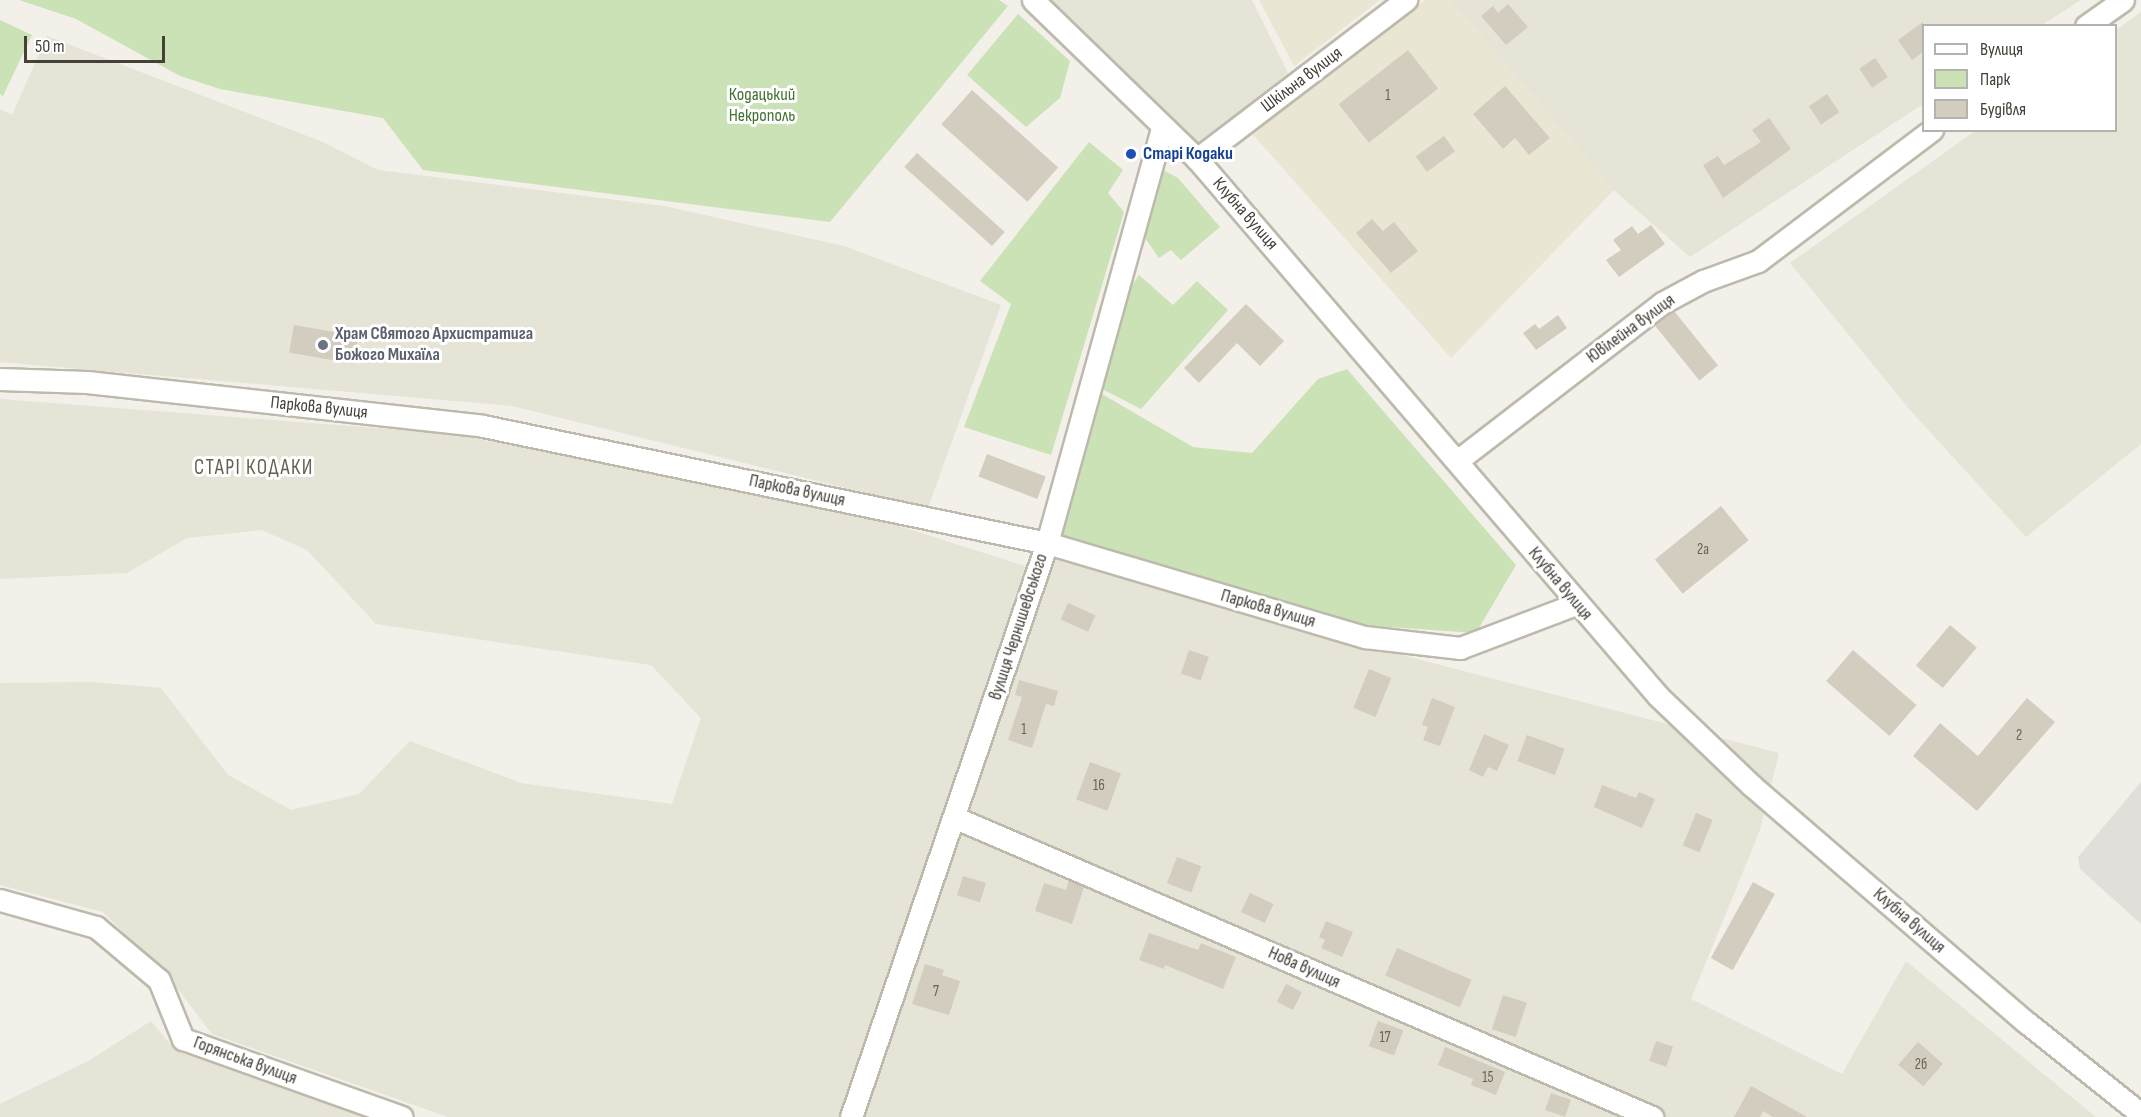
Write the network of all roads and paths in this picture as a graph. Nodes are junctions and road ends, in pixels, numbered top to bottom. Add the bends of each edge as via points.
1 (1033, 0) edge
2 (1406, 0) edge
3 (2123, 0) edge
4 (2089, 24) edge
5 (1162, 128) junction
6 (1929, 132) edge
7 (1197, 159) junction
8 (0, 379) edge
9 (1457, 461) junction
10 (1047, 543) junction
11 (1576, 604) junction
12 (956, 818) junction
13 (0, 900) edge
14 (2141, 1114) edge
15 (402, 1117) edge
16 (851, 1117) edge
17 (1652, 1117) edge

1 - 5 street, Клубна вулиця
2 - 7 street, Шкільна вулиця
3 - 4 street
5 - 7 street, Клубна вулиця
5 - 10 street, вулиця Чернишевського
6 - 9 street, Ювілейна вулиця via 1758,261 1703,281 1662,303
7 - 9 street, Клубна вулиця
8 - 10 street, Паркова вулиця via 87,382 483,426
9 - 11 street, Клубна вулиця
10 - 11 street, Паркова вулиця via 1365,637 1460,648
10 - 12 street, вулиця Чернишевського
11 - 14 street, Клубна вулиця via 1658,696 1751,785 2026,1022
12 - 16 street, вулиця Чернишевського
12 - 17 street, Нова вулиця
13 - 15 street, Горянська вулиця via 96,927 159,980 183,1039

